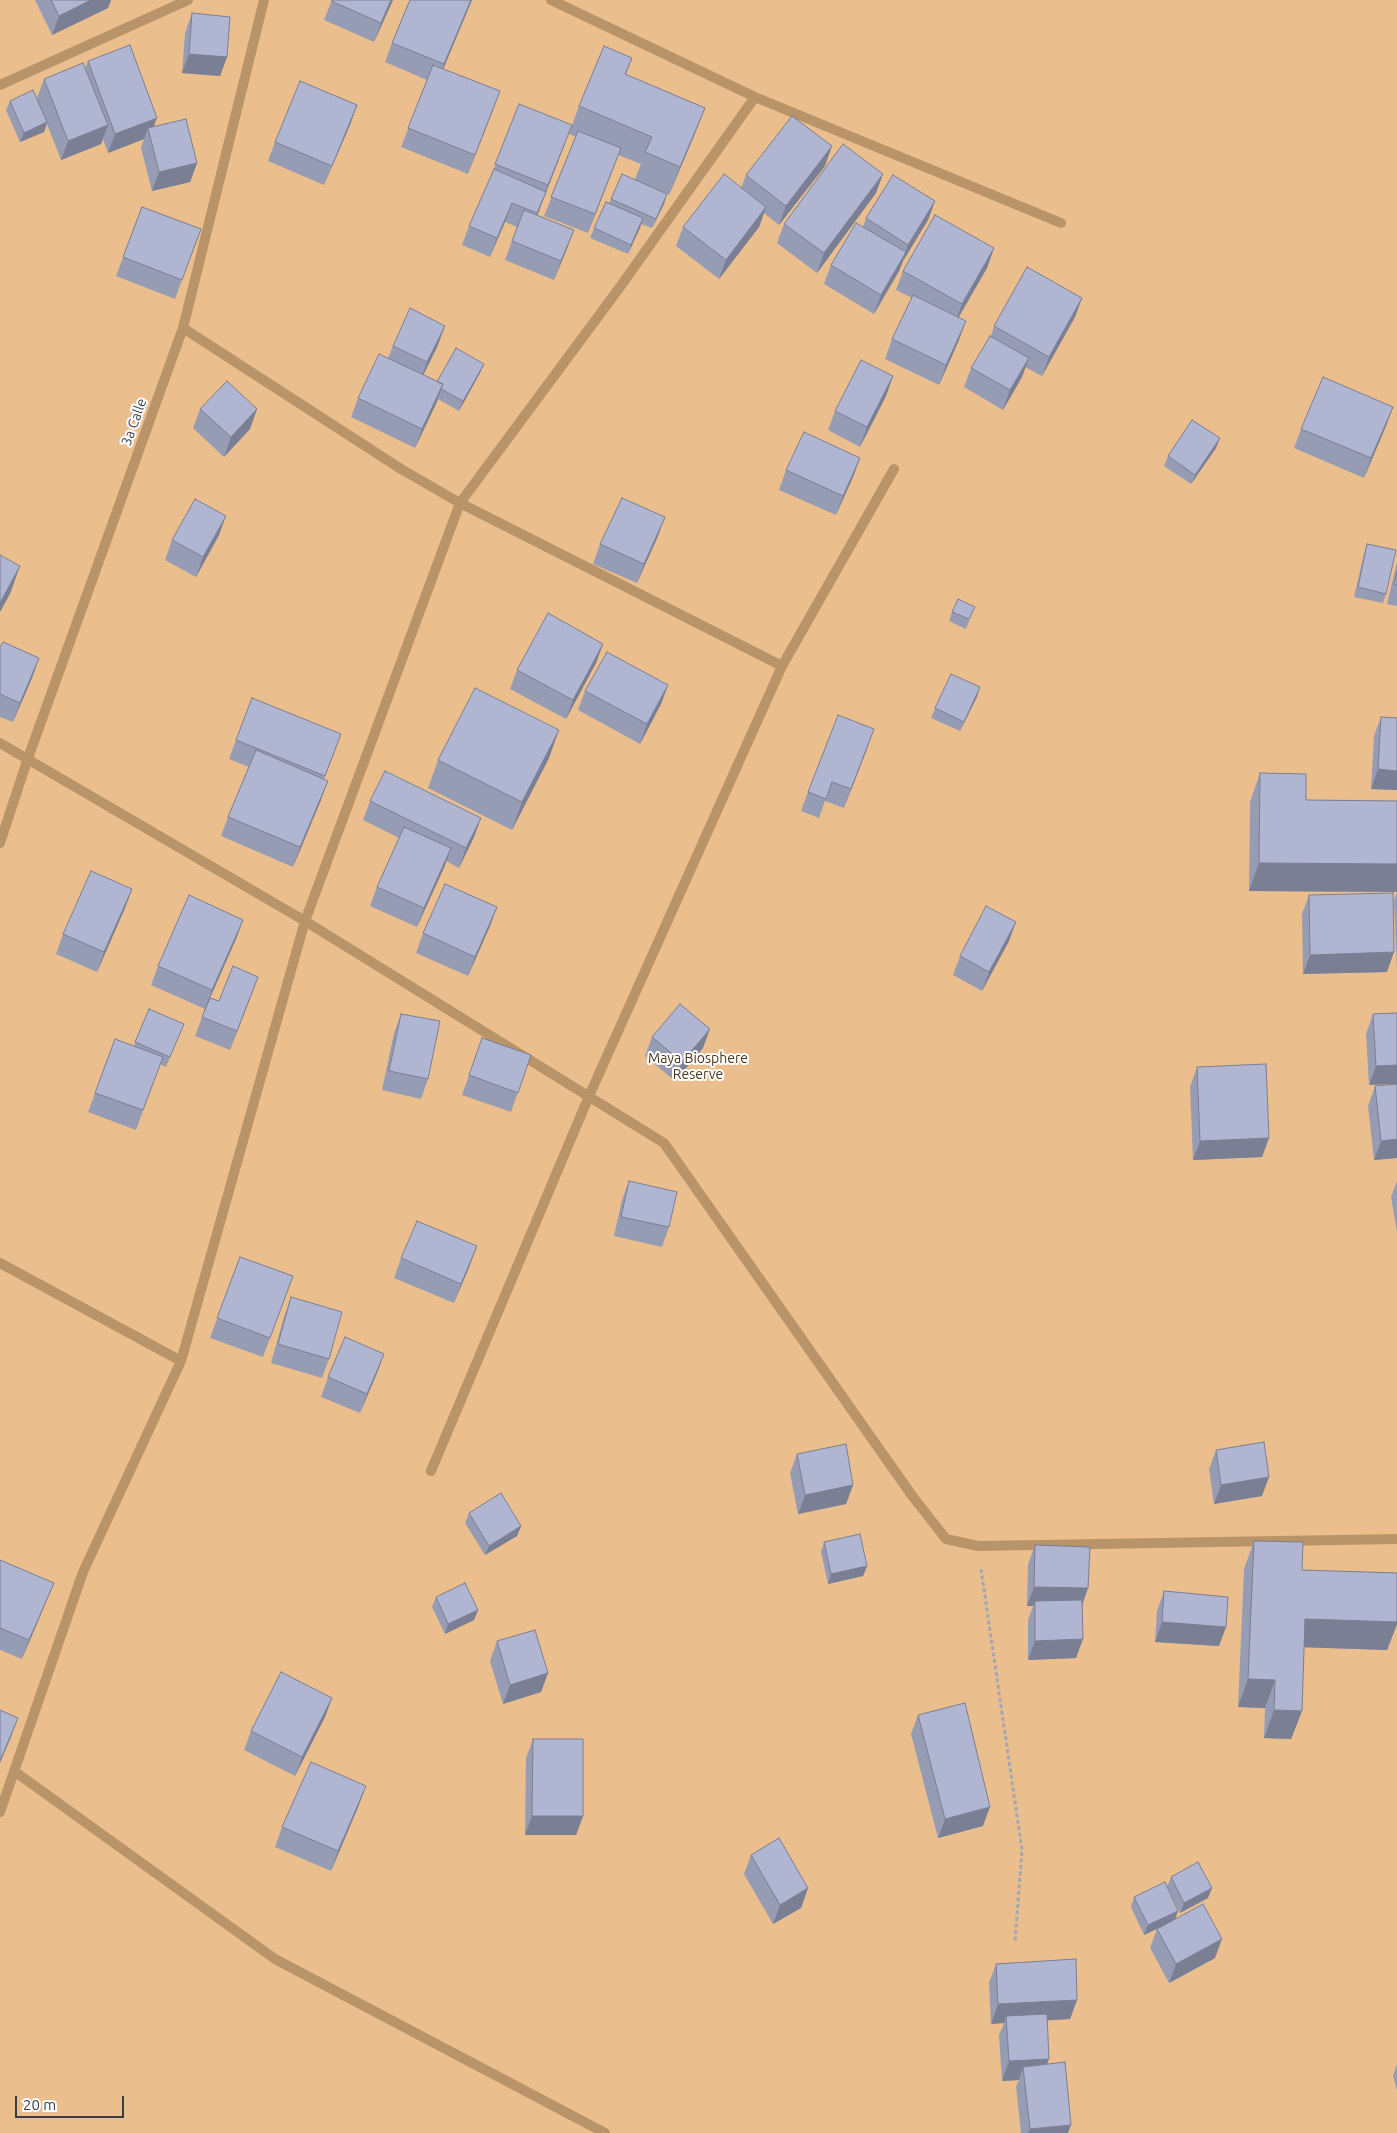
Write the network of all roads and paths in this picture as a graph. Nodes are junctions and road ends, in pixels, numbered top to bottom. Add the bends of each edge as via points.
1 (188, 0) edge
2 (264, 0) edge
3 (551, 0) edge
4 (0, 85) edge
5 (755, 97) junction
6 (1061, 223) dead end
7 (183, 328) junction
8 (894, 469) dead end
9 (460, 503) junction
10 (782, 666) junction
11 (0, 743) edge
12 (28, 758) junction
13 (0, 843) edge
14 (305, 921) junction
15 (588, 1096) junction
16 (0, 1264) edge
17 (181, 1361) junction
18 (431, 1470) dead end
19 (1397, 1539) edge
20 (978, 1546) junction
21 (14, 1771) junction
22 (0, 1812) edge
23 (1015, 1942) dead end
24 (605, 2133) edge

1 - 4 street
2 - 7 street, 3a Calle
3 - 5 street
5 - 6 street
5 - 9 street
7 - 9 street via 401,469
7 - 12 street, 3a Calle
8 - 10 street
9 - 10 street
9 - 14 street
10 - 15 street
11 - 12 street
12 - 13 street, 3a Calle
12 - 14 street
14 - 15 street
14 - 17 street
15 - 18 street
15 - 20 street via 664,1143 913,1497 946,1539
16 - 17 street
17 - 21 street via 83,1572
19 - 20 street
20 - 23 path via 1022,1850
21 - 22 street
21 - 24 street via 275,1959

